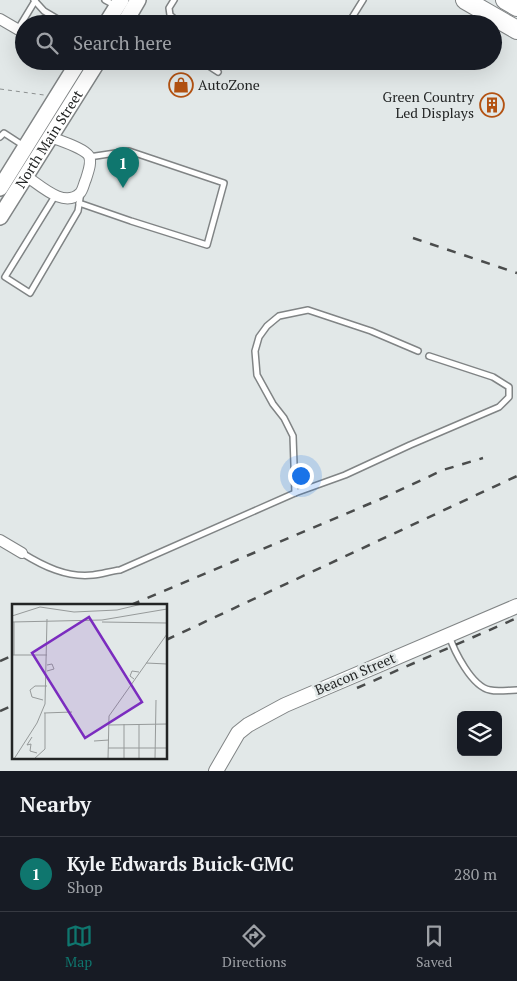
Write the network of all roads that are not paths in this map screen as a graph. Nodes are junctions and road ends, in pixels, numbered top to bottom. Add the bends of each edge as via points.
1 (138, 0) edge
2 (174, 0) edge
3 (363, 0) edge
4 (465, 0) edge
5 (505, 0) edge
6 (35, 1) edge
7 (114, 2) edge
8 (517, 7) edge
9 (28, 15) edge
10 (51, 15) edge
11 (109, 15) edge
12 (133, 15) edge
13 (170, 15) edge
14 (354, 15) edge
15 (492, 15) edge
16 (0, 19) edge
17 (502, 21) edge
18 (15, 28) edge
19 (515, 28) edge
20 (71, 70) edge
21 (93, 70) edge
22 (215, 70) edge
23 (218, 72) dead end
24 (0, 137) edge
25 (51, 137) junction
26 (25, 147) junction
27 (89, 157) junction
28 (26, 176) junction
29 (1, 184) edge
30 (81, 192) junction
31 (56, 195) junction
32 (79, 203) junction
33 (0, 218) edge
34 (418, 351) dead end
35 (429, 356) dead end
36 (295, 493) junction
37 (0, 540) edge
38 (22, 554) joint
39 (517, 606) edge
40 (449, 634) junction
41 (517, 690) edge
42 (216, 771) edge

1 - 12 main road
2 - 13 lane via 169,8
3 - 14 lane
4 - 15 highway
5 - 8 highway
6 - 9 lane
6 - 10 lane
7 - 11 main road
16 - 18 street
17 - 19 highway
20 - 26 main road, North Main Street
21 - 25 main road, North Main Street
22 - 23 lane
24 - 26 lane via 4,133
25 - 27 street via 84,151
25 - 28 main road, North Main Street
26 - 29 main road, North Main Street
27 - 30 street via 90,167
27 - 32 lane via 129,150 224,183 208,244
28 - 31 street
28 - 33 main road, North Main Street
30 - 31 street via 65,199
30 - 32 lane
31 - 32 lane via 5,277 30,293 78,211
34 - 36 lane via 308,310 280,316 267,326 255,351 257,375 293,436
35 - 36 lane via 493,377 509,387 509,397 499,407 345,475
36 - 38 lane via 120,570 91,576 63,574
37 - 38 street
39 - 40 street, Beacon Street
40 - 41 lane via 452,646 472,679 481,687 490,691
40 - 42 street, Beacon Street via 285,705 248,725 238,733

